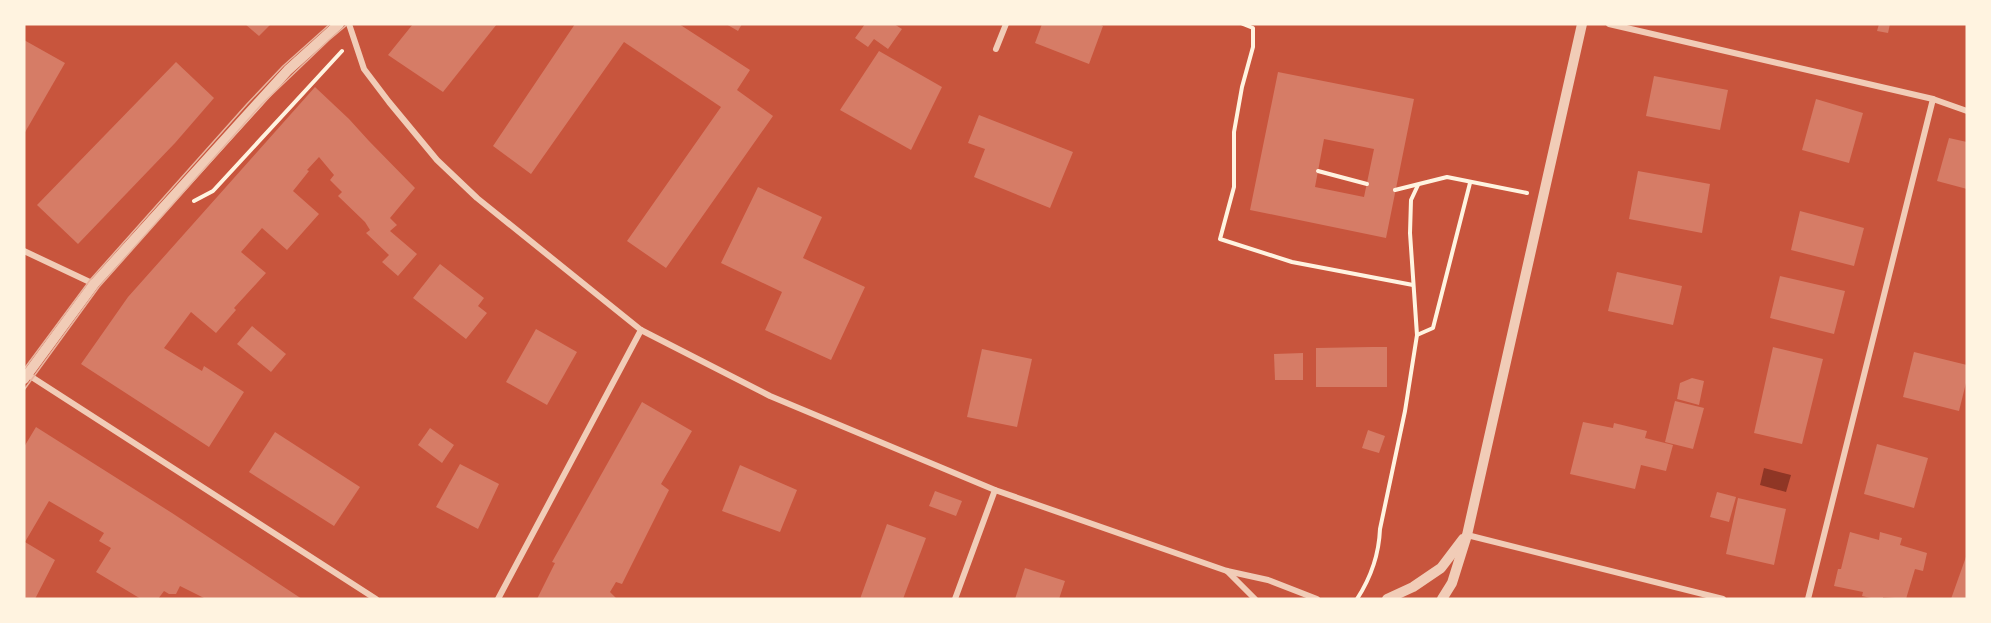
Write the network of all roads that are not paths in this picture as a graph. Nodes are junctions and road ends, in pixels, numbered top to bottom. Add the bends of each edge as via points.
1 (339, 24) edge
2 (349, 24) edge
3 (1006, 24) edge
4 (1582, 24) edge
5 (1609, 24) edge
6 (996, 49) dead end
7 (1933, 99) junction
8 (1967, 111) edge
9 (24, 251) edge
10 (94, 284) junction
11 (641, 330) junction
12 (26, 377) edge
13 (995, 490) junction
14 (1467, 535) junction
15 (1227, 571) junction
16 (376, 599) edge
17 (498, 599) edge
18 (954, 599) edge
19 (1255, 599) edge
20 (1317, 599) edge
21 (1387, 599) edge
22 (1442, 599) edge
23 (1723, 599) edge
24 (1808, 599) edge

1 - 10 street via 288,70
2 - 11 street via 364,69 437,160 477,198
3 - 6 street
4 - 14 street
5 - 7 street
7 - 8 street
7 - 24 street
9 - 10 street
10 - 12 street
11 - 13 street via 770,396
11 - 17 street
12 - 16 street
13 - 15 street
13 - 18 street
14 - 21 street via 1441,568
14 - 22 street via 1452,583
14 - 23 street
15 - 19 street
15 - 20 street via 1268,580

